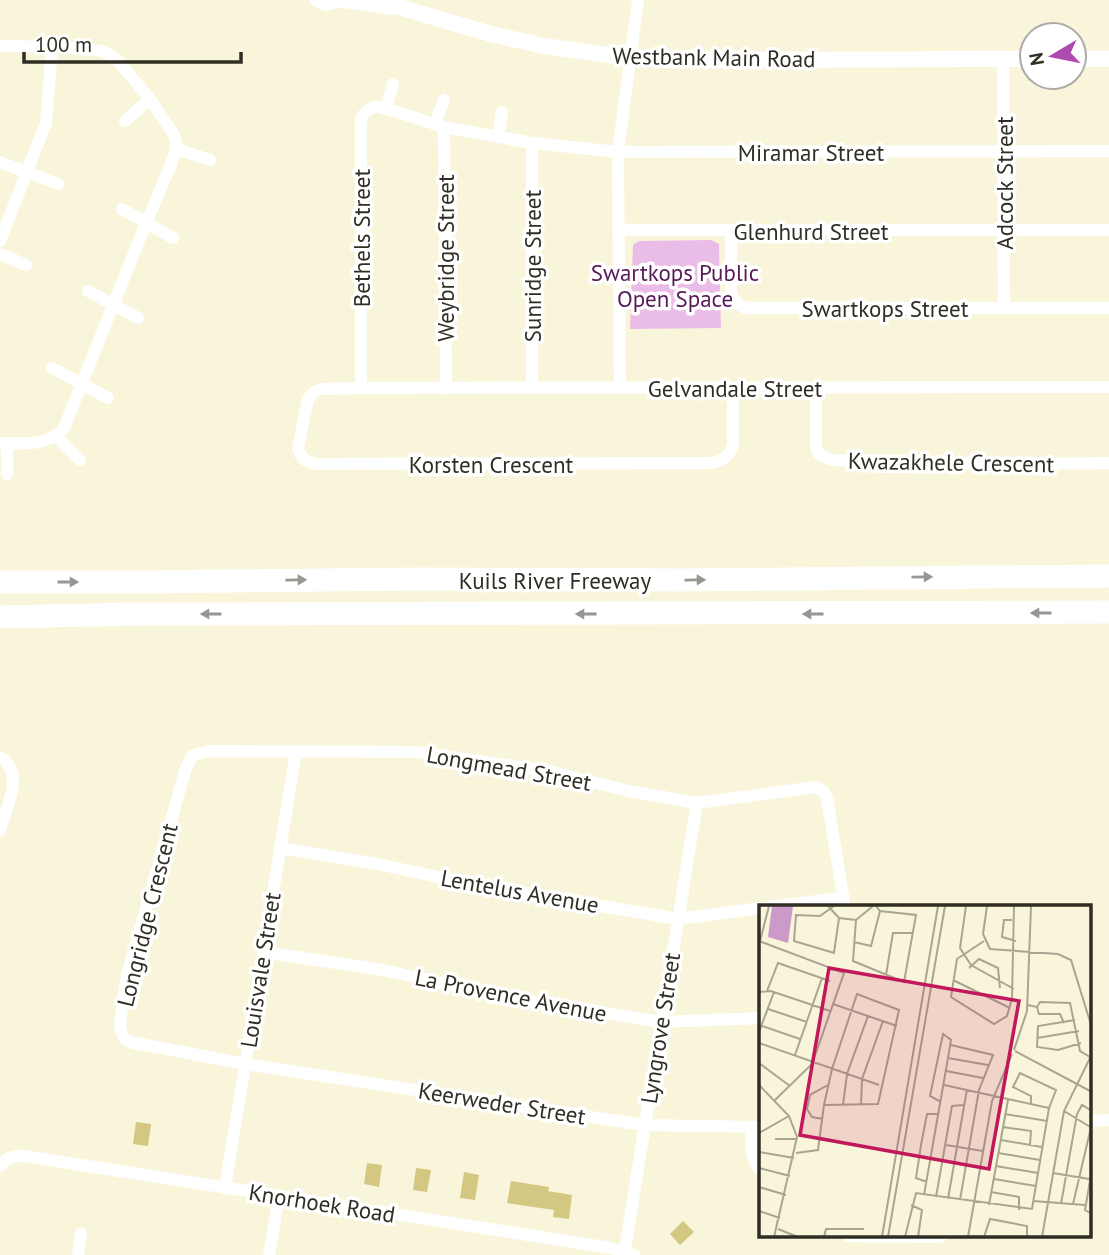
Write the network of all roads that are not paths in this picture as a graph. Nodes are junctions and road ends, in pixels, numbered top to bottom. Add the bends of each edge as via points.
1 (318, 0) edge
2 (337, 0) edge
3 (344, 0) edge
4 (383, 0) edge
5 (638, 0) edge
6 (402, 8) junction
7 (0, 46) edge
8 (52, 47) junction
9 (630, 58) junction
10 (1003, 59) junction
11 (1018, 59) edge
12 (1088, 59) edge
13 (1109, 59) edge
14 (393, 84) dead end
15 (150, 99) junction
16 (443, 100) dead end
17 (386, 108) junction
18 (502, 111) dead end
19 (125, 121) dead end
20 (439, 126) junction
21 (498, 137) junction
22 (532, 143) junction
23 (176, 149) junction
24 (1004, 151) junction
25 (1109, 151) edge
26 (618, 152) junction
27 (210, 160) dead end
28 (0, 162) edge
29 (27, 173) junction
30 (58, 184) dead end
31 (122, 209) dead end
32 (146, 223) junction
33 (618, 230) junction
34 (1004, 230) junction
35 (1109, 230) edge
36 (731, 231) junction
37 (173, 237) dead end
38 (0, 241) edge
39 (0, 254) edge
40 (26, 265) dead end
41 (89, 291) dead end
42 (115, 305) junction
43 (1004, 308) junction
44 (1109, 308) edge
45 (138, 318) dead end
46 (52, 368) dead end
47 (82, 385) junction
48 (733, 387) junction
49 (816, 387) junction
50 (1109, 387) edge
51 (361, 388) junction
52 (446, 388) junction
53 (532, 388) junction
54 (620, 388) junction
55 (108, 398) dead end
56 (56, 437) junction
57 (4, 443) edge
58 (80, 460) dead end
59 (1109, 463) edge
60 (7, 474) dead end
61 (1109, 576) edge
62 (0, 582) edge
63 (1109, 612) edge
64 (0, 617) edge
65 (296, 751) junction
66 (193, 755) joint
67 (0, 757) edge
68 (697, 803) junction
69 (0, 830) edge
70 (280, 848) junction
71 (844, 902) edge
72 (798, 905) edge
73 (759, 908) edge
74 (678, 919) junction
75 (263, 952) junction
76 (759, 1018) edge
77 (661, 1022) junction
78 (245, 1064) junction
79 (644, 1125) junction
80 (756, 1127) edge
81 (5, 1162) edge
82 (759, 1168) edge
83 (225, 1188) junction
84 (279, 1196) junction
85 (81, 1234) dead end
86 (627, 1254) edge
87 (78, 1255) edge
88 (269, 1255) edge

1 - 2 street
3 - 6 street, Westbank Main Road
4 - 6 street, Westbank Main Road
5 - 9 street
6 - 9 street, Westbank Main Road via 544,46
7 - 8 street
8 - 15 street via 103,51 119,62
8 - 29 street via 46,123
9 - 10 street, Westbank Main Road
9 - 26 street
10 - 11 street, Westbank Main Road
10 - 24 street, Adcock Street
12 - 13 street
14 - 17 street
15 - 19 street
15 - 23 street via 174,135
16 - 20 street
17 - 20 street
17 - 51 street, Bethels Street via 371,108 361,120
18 - 21 street
20 - 21 street
20 - 52 street, Weybridge Street
21 - 22 street
22 - 26 street
22 - 53 street, Sunridge Street
23 - 27 street
23 - 32 street
24 - 25 street, Miramar Street
24 - 26 street, Miramar Street
24 - 34 street, Adcock Street
26 - 33 street
28 - 29 street
29 - 30 street
29 - 38 street
31 - 32 street
32 - 37 street
32 - 42 street
33 - 36 street, Glenhurd Street
33 - 54 street
34 - 35 street, Glenhurd Street
34 - 36 street, Glenhurd Street
34 - 43 street, Adcock Street
36 - 43 street, Swartkops Street via 731,292 733,300 745,309
39 - 40 street
41 - 42 street
42 - 45 street
42 - 47 street
43 - 44 street, Swartkops Street
46 - 47 street
47 - 55 street
47 - 56 street via 68,421
48 - 49 street, Gelvandale Street
48 - 51 street, Korsten Crescent via 733,444 724,459 711,463 315,464 304,460 299,443 310,396 322,389
48 - 54 street, Gelvandale Street
49 - 50 street, Gelvandale Street
49 - 59 street, Kwazakhele Crescent via 816,446 818,453 831,460
51 - 52 street, Gelvandale Street
52 - 53 street, Gelvandale Street
53 - 54 street, Gelvandale Street
56 - 57 street via 36,443
56 - 58 street
57 - 60 street
62 -> 61 highway, Kuils River Freeway
63 -> 64 highway, Kuils River Freeway
65 - 66 street, Longmead Street
65 - 68 street, Longmead Street via 416,752 548,771
65 - 70 street, Louisvale Street
66 - 78 street, Longridge Crescent via 127,975 121,1031 133,1044
67 - 69 street via 12,769 14,782
68 - 71 street, Longmead Street via 811,786 821,789 826,795
68 - 74 street, Lyngrove Street
70 - 74 street, Lentelus Avenue
70 - 75 street, Louisvale Street
71 - 72 street
73 - 74 street, Lentelus Avenue
74 - 77 street, Lyngrove Street
75 - 77 street, La Provence Avenue
75 - 78 street, Louisvale Street
76 - 77 street, La Provence Avenue
77 - 79 street, Lyngrove Street
78 - 79 street, Keerweder Street
78 - 83 street, Louisvale Street
79 - 80 street, Keerweder Street
79 - 86 street, Lyngrove Street
80 - 82 street via 751,1152
81 - 83 street, Knorhoek Road via 24,1156
83 - 84 street, Knorhoek Road
84 - 86 street, Knorhoek Road
84 - 88 street
85 - 87 street

